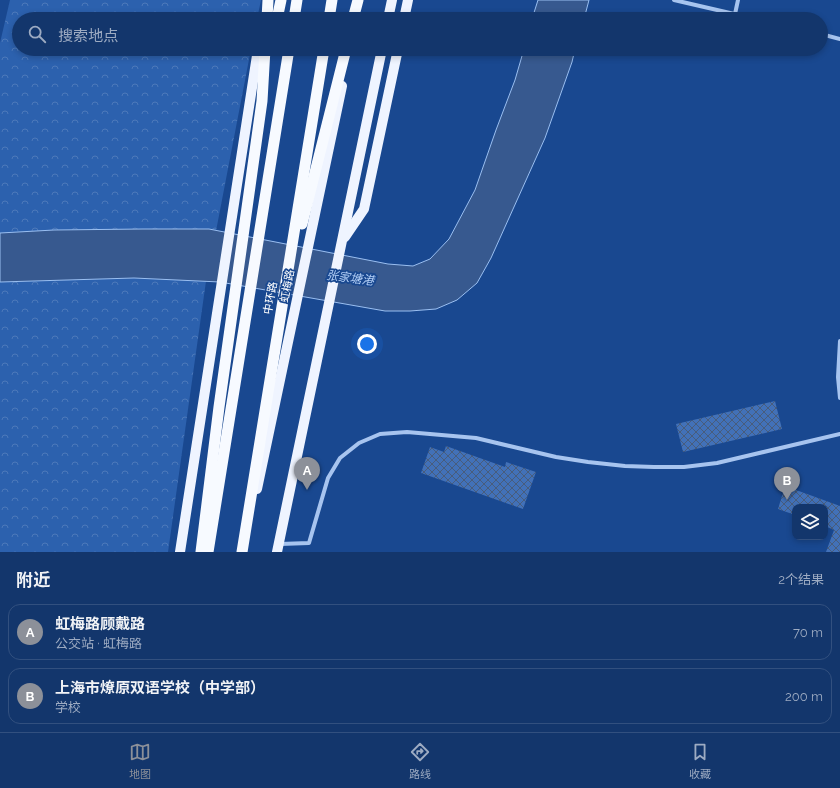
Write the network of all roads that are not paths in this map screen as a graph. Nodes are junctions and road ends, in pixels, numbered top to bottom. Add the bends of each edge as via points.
1 (267, 0) edge
2 (281, 0) edge
3 (297, 0) edge
4 (332, 0) edge
5 (359, 0) edge
6 (392, 0) edge
7 (408, 0) edge
8 (674, 0) edge
9 (738, 0) edge
10 (264, 12) edge
11 (267, 12) edge
12 (278, 12) edge
13 (295, 12) edge
14 (330, 12) edge
15 (355, 12) edge
16 (357, 12) edge
17 (389, 12) edge
18 (405, 12) edge
19 (726, 12) edge
20 (735, 12) edge
21 (828, 36) edge
22 (840, 39) edge
23 (257, 56) edge
24 (265, 56) edge
25 (271, 56) edge
26 (288, 56) edge
27 (323, 56) edge
28 (344, 56) edge
29 (348, 56) edge
30 (381, 56) edge
31 (397, 56) edge
32 (262, 101) junction
33 (342, 242) junction
34 (283, 304) junction
35 (840, 341) edge
36 (840, 398) edge
37 (840, 434) edge
38 (278, 548) edge
39 (180, 552) edge
40 (201, 552) edge
41 (208, 552) edge
42 (243, 552) edge

1 - 10 main road
1 - 11 highway
2 - 12 highway
3 - 13 highway
4 - 14 highway
5 - 15 highway
5 - 16 main road
6 - 17 main road
7 - 18 main road
8 - 19 street
9 - 20 street
21 - 22 street
23 - 39 main road
24 - 32 highway
25 - 32 highway
26 - 41 highway, 中环路
27 - 34 highway, 中环路
28 - 34 highway
29 - 42 main road, 虹梅路
30 - 33 main road
31 - 33 main road via 364,209
32 - 40 highway
33 - 38 main road
34 - 42 highway, 中环路
35 - 36 street
37 - 38 street via 717,464 684,467 625,466 588,462 476,438 407,432 380,434 359,443 340,458 328,478 308,543

